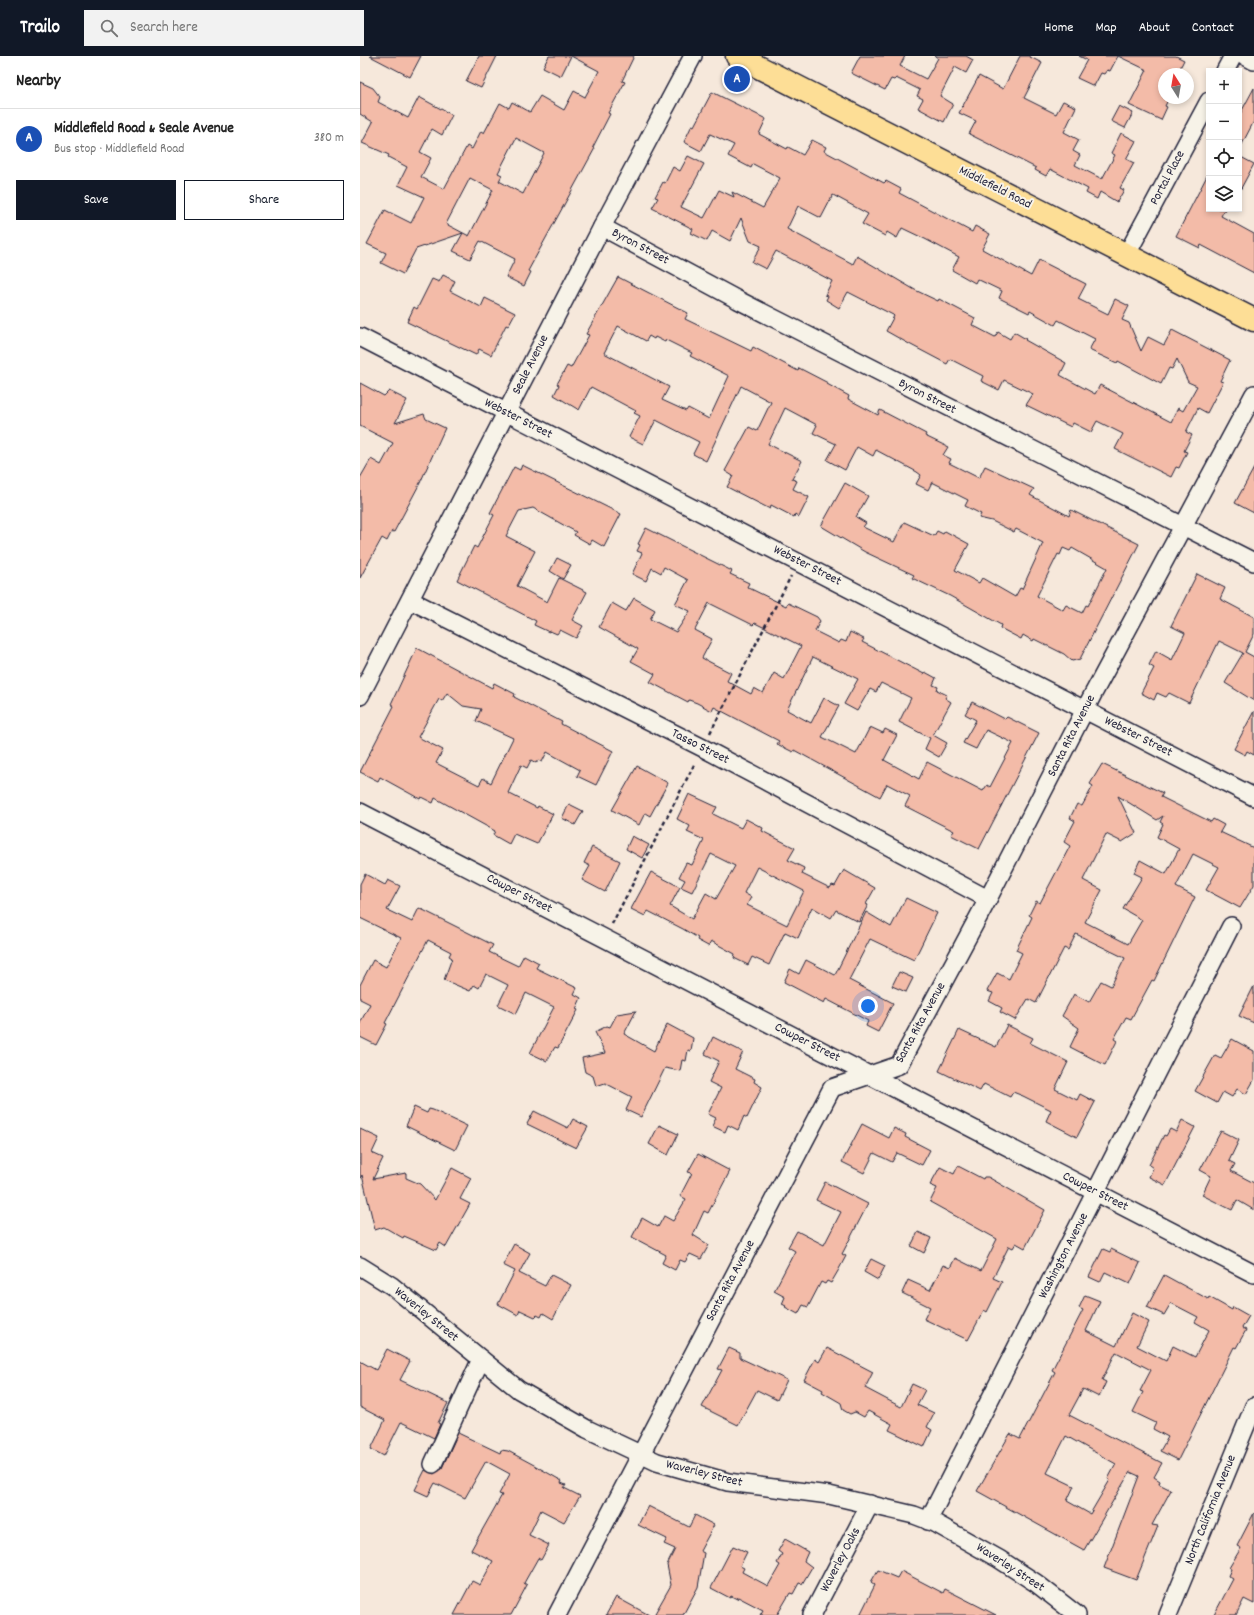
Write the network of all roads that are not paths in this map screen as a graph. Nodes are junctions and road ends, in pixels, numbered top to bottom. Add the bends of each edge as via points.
1 (693, 56) edge
2 (736, 56) edge
3 (1233, 56) edge
4 (1245, 56) edge
5 (1254, 61) edge
6 (1227, 68) edge
7 (1207, 104) edge
8 (602, 227) junction
9 (1127, 254) junction
10 (1254, 320) edge
11 (360, 337) edge
12 (1254, 394) edge
13 (506, 413) junction
14 (1184, 526) junction
15 (1254, 562) edge
16 (410, 600) junction
17 (360, 696) edge
18 (1085, 710) junction
19 (1254, 797) edge
20 (360, 812) edge
21 (988, 899) junction
22 (1231, 926) dead end
23 (870, 1076) junction
24 (1096, 1192) junction
25 (360, 1266) edge
26 (1254, 1274) edge
27 (481, 1360) junction
28 (1254, 1406) edge
29 (640, 1455) junction
30 (433, 1464) dead end
31 (870, 1504) junction
32 (928, 1521) junction
33 (557, 1615) edge
34 (812, 1615) edge
35 (1077, 1615) edge
36 (1168, 1615) edge

1 - 8 street, Seale Avenue
2 - 9 main road, Middlefield Road
3 - 6 street
4 - 5 street
7 - 9 street, Portal Place
8 - 13 street, Seale Avenue
8 - 14 street, Byron Street via 738,300
9 - 10 main road, Middlefield Road
11 - 13 street, Webster Street
12 - 14 street, Santa Rita Avenue
13 - 16 street, Seale Avenue
13 - 18 street, Webster Street
14 - 15 street, Byron Street
14 - 18 street, Santa Rita Avenue
16 - 17 street, Seale Avenue
16 - 21 street, Tasso Street via 702,748
18 - 19 street, Webster Street
18 - 21 street, Santa Rita Avenue
20 - 23 street, Cowper Street
21 - 23 street, Santa Rita Avenue via 899,1065
22 - 24 street, Washington Avenue
23 - 24 street, Cowper Street
23 - 29 street, Santa Rita Avenue via 832,1088
24 - 26 street, Cowper Street
24 - 32 street, Washington Avenue
25 - 27 street, Waverley Street via 392,1286
27 - 29 street, Waverley Street via 532,1398
27 - 30 street
28 - 36 street, North California Avenue
29 - 31 street, Waverley Street via 728,1482 792,1489
29 - 33 street, Santa Rita Avenue
31 - 32 street, Waverley Street
31 - 34 street, Waverley Oaks
32 - 35 street, Waverley Street via 999,1559 1036,1583

